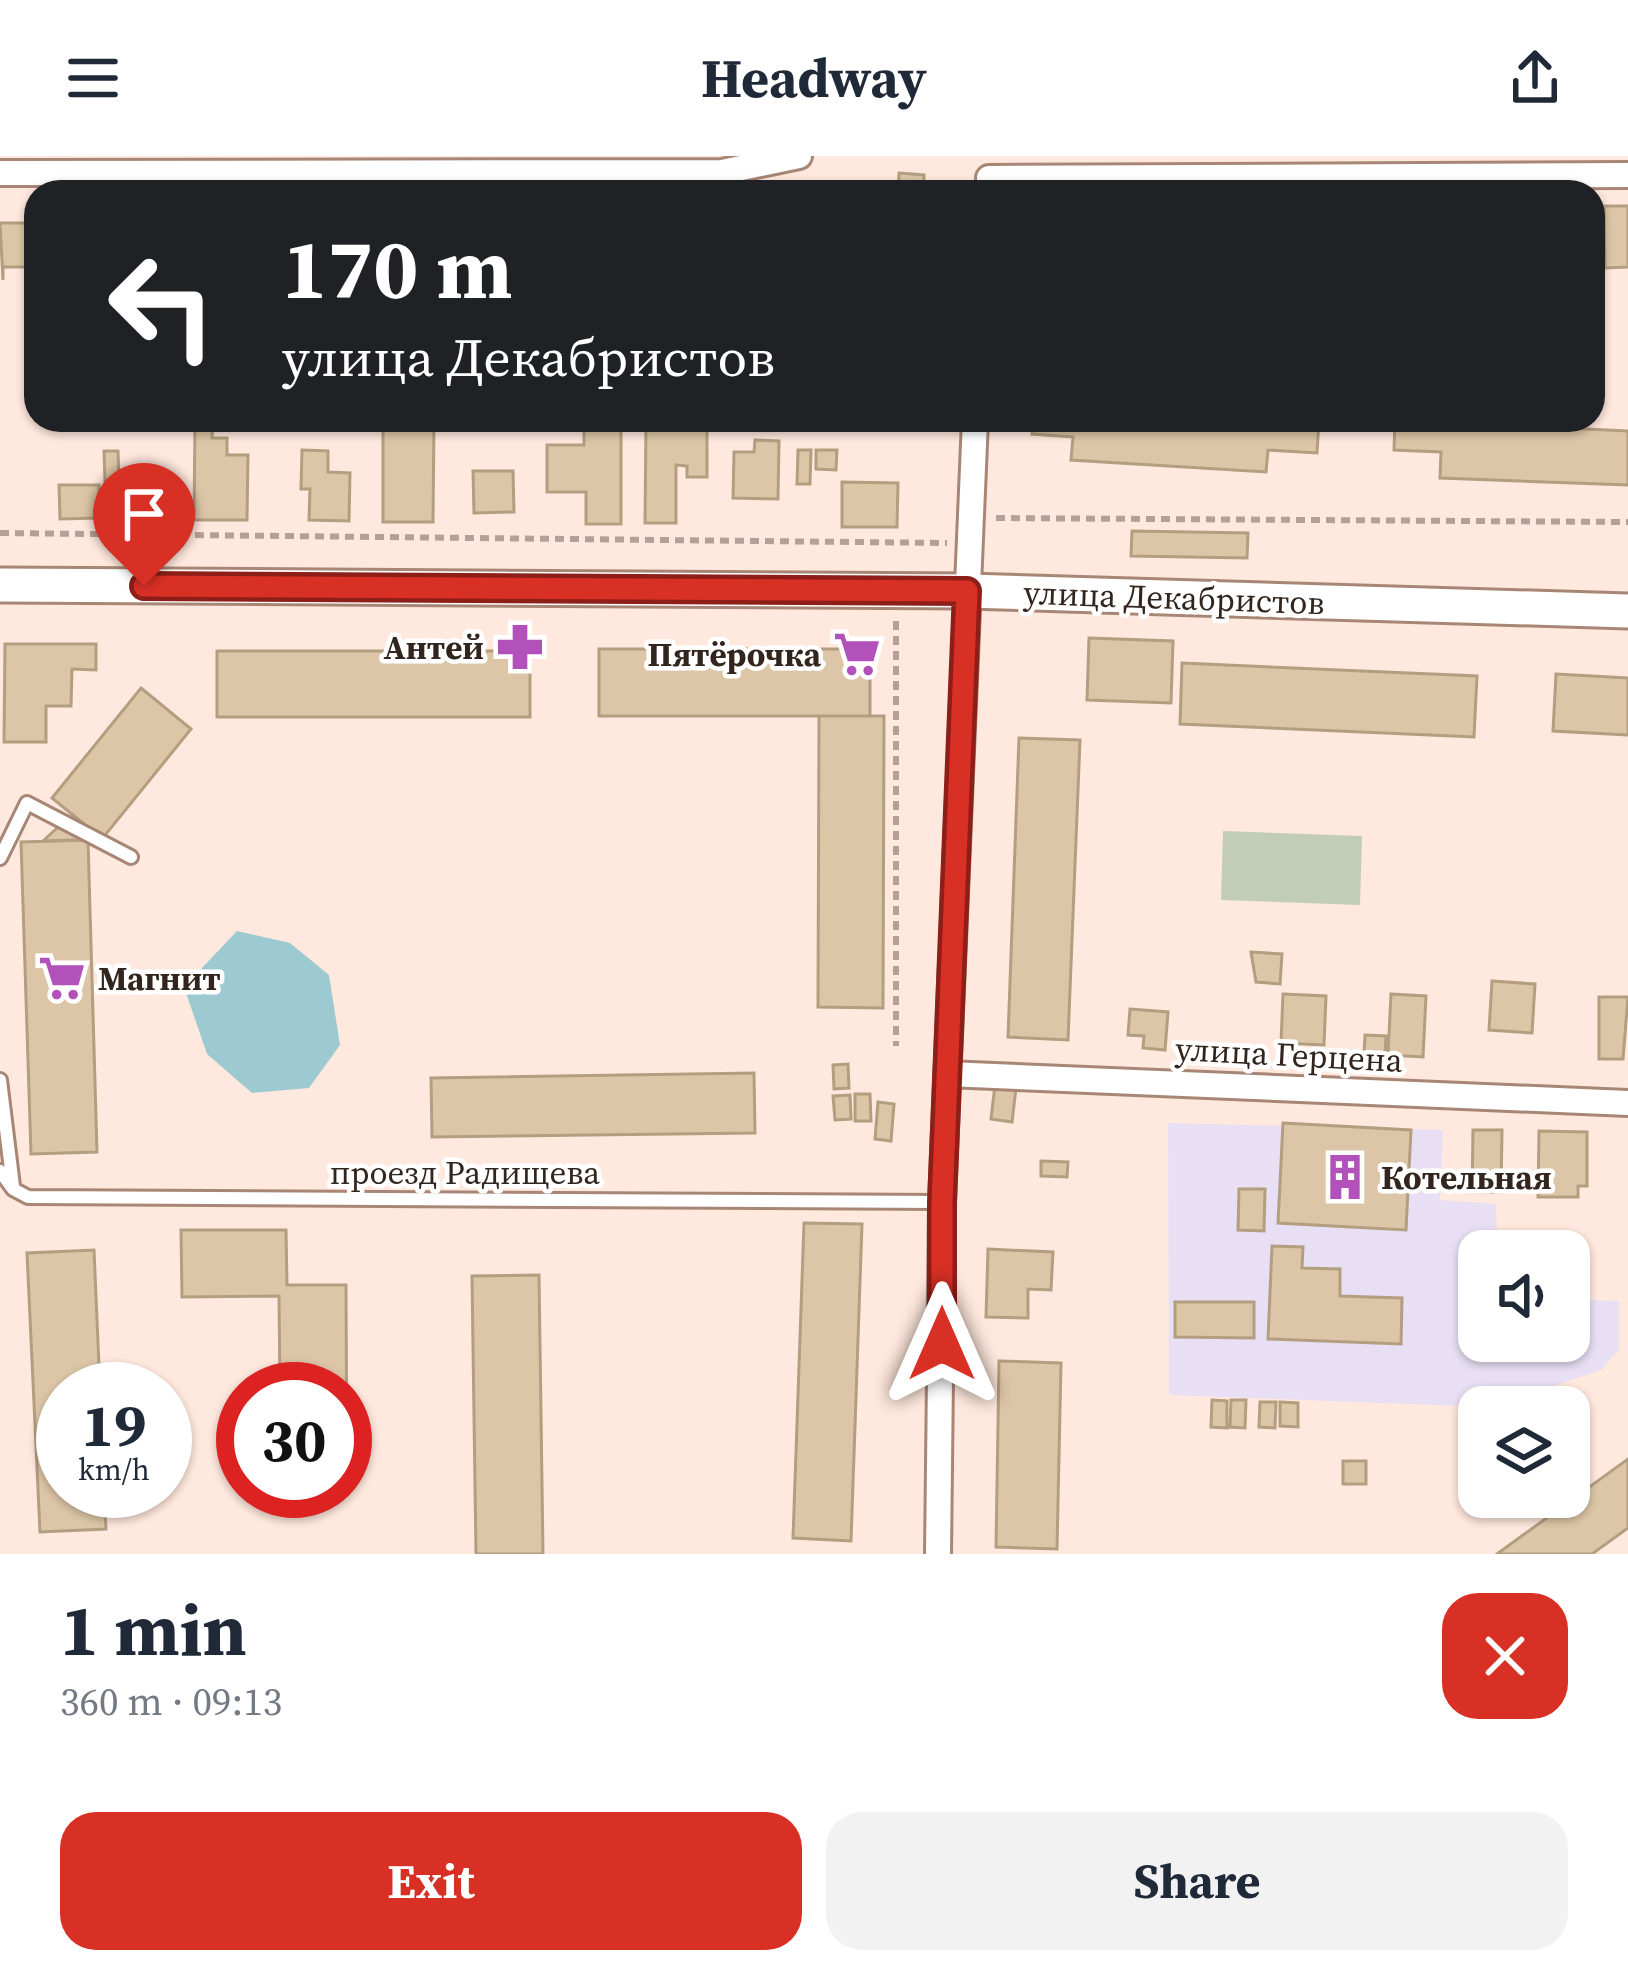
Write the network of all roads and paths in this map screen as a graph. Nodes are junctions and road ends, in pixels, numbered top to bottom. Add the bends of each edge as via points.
1 (799, 156) edge
2 (0, 173) edge
3 (989, 175) edge
4 (1628, 175) edge
5 (974, 432) edge
6 (1628, 522) edge
7 (969, 530) junction
8 (0, 533) edge
9 (0, 585) edge
10 (967, 591) junction
11 (1628, 611) edge
12 (877, 621) dead end
13 (131, 857) dead end
14 (0, 858) edge
15 (896, 1046) dead end
16 (947, 1074) junction
17 (0, 1080) edge
18 (1628, 1103) edge
19 (0, 1171) edge
20 (13, 1190) junction
21 (942, 1202) junction
22 (938, 1554) edge

1 - 2 street via 722,172
3 - 4 street
5 - 7 street
6 - 7 path
7 - 8 path
7 - 10 street
9 - 10 street, улица Декабристов
10 - 11 street, улица Декабристов
10 - 16 street
12 - 15 path via 900,621
13 - 14 lane via 27,803
16 - 18 street, улица Герцена
16 - 21 street
17 - 20 lane
19 - 20 lane
20 - 21 lane, проезд Радищева via 28,1197
21 - 22 street

